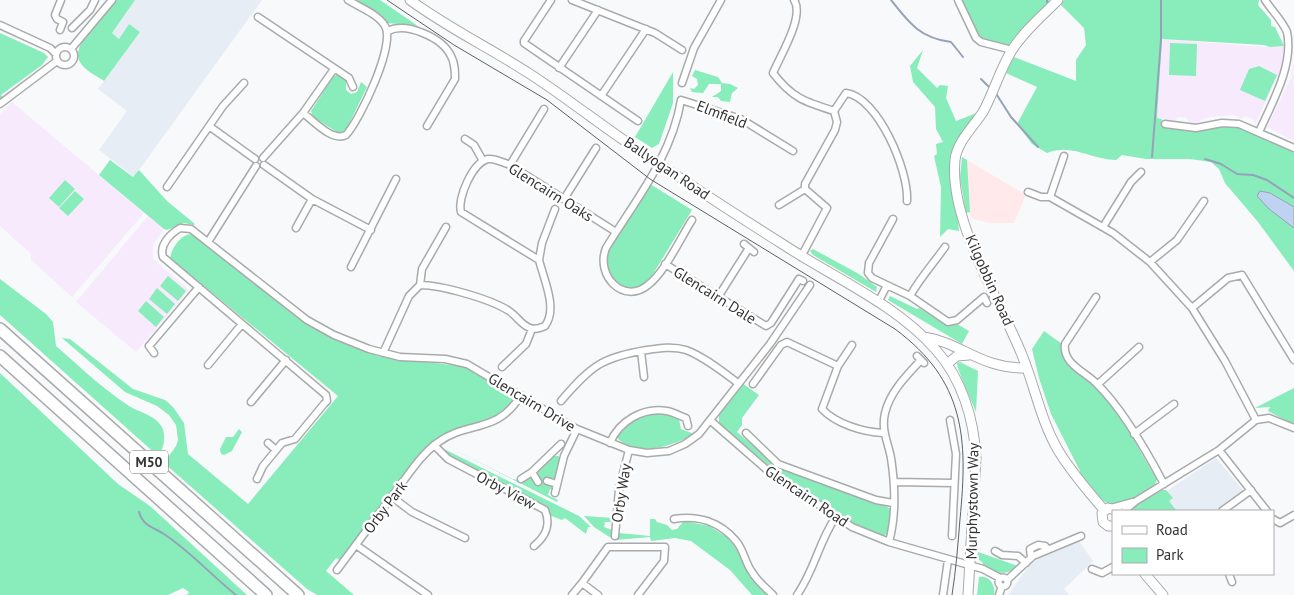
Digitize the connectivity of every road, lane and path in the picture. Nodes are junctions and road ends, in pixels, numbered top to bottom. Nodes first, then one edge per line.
1 (61, 0) edge
2 (95, 0) edge
3 (112, 0) edge
4 (348, 0) edge
5 (410, 0) edge
6 (551, 0) edge
7 (572, 0) edge
8 (721, 0) edge
9 (794, 0) edge
10 (958, 0) edge
11 (1058, 0) edge
12 (1265, 0) edge
13 (598, 10) junction
14 (258, 17) dead end
15 (0, 25) edge
16 (72, 28) dead end
17 (646, 29) junction
18 (60, 30) dead end
19 (388, 31) junction
20 (1291, 34) edge
21 (71, 49) junction
22 (682, 50) dead end
23 (1012, 50) junction
24 (56, 58) junction
25 (559, 68) junction
26 (334, 69) junction
27 (682, 82) dead end
28 (244, 83) dead end
29 (353, 87) dead end
30 (601, 96) junction
31 (0, 104) edge
32 (544, 109) dead end
33 (834, 111) junction
34 (303, 113) junction
35 (638, 121) dead end
36 (1164, 124) dead end
37 (209, 126) junction
38 (427, 126) dead end
39 (1259, 132) junction
40 (465, 139) dead end
41 (596, 148) dead end
42 (1294, 148) edge
43 (793, 151) dead end
44 (1064, 156) dead end
45 (483, 161) junction
46 (263, 162) junction
47 (255, 163) junction
48 (659, 164) junction
49 (510, 165) junction
50 (1140, 172) dead end
51 (396, 179) dead end
52 (167, 187) dead end
53 (805, 190) junction
54 (1028, 192) dead end
55 (1050, 197) junction
56 (312, 198) junction
57 (564, 199) junction
58 (907, 201) dead end
59 (1204, 201) dead end
60 (779, 204) dead end
61 (555, 209) dead end
62 (893, 219) dead end
63 (692, 220) dead end
64 (446, 227) dead end
65 (1103, 227) junction
66 (296, 228) dead end
67 (371, 230) junction
68 (616, 232) junction
69 (208, 242) junction
70 (945, 247) dead end
71 (749, 248) dead end
72 (801, 257) junction
73 (539, 260) junction
74 (1150, 262) junction
75 (665, 264) junction
76 (351, 267) dead end
77 (801, 280) dead end
78 (420, 285) junction
79 (810, 285) dead end
80 (887, 285) junction
81 (199, 286) junction
82 (910, 296) junction
83 (718, 297) junction
84 (1096, 297) dead end
85 (986, 300) dead end
86 (878, 303) junction
87 (1192, 308) junction
88 (242, 324) junction
89 (0, 329) edge
90 (532, 329) junction
91 (924, 337) junction
92 (852, 345) dead end
93 (1139, 347) dead end
94 (957, 348) junction
95 (641, 351) junction
96 (154, 353) dead end
97 (383, 353) junction
98 (940, 354) junction
99 (969, 355) junction
100 (0, 356) edge
101 (286, 360) junction
102 (921, 360) dead end
103 (1294, 360) edge
104 (947, 364) junction
105 (208, 365) dead end
106 (838, 366) junction
107 (502, 368) dead end
108 (1027, 368) junction
109 (644, 377) dead end
110 (738, 383) junction
111 (753, 384) dead end
112 (1098, 384) junction
113 (521, 395) junction
114 (561, 401) dead end
115 (251, 402) dead end
116 (1174, 404) dead end
117 (950, 420) dead end
118 (1256, 420) junction
119 (711, 421) junction
120 (688, 426) dead end
121 (1294, 428) edge
122 (577, 429) junction
123 (883, 432) junction
124 (746, 433) dead end
125 (1134, 434) junction
126 (268, 443) dead end
127 (610, 443) junction
128 (561, 444) dead end
129 (434, 445) junction
130 (276, 450) junction
131 (556, 450) junction
132 (629, 450) junction
133 (1219, 450) junction
134 (564, 456) junction
135 (532, 472) junction
136 (256, 479) dead end
137 (521, 479) dead end
138 (546, 481) dead end
139 (538, 482) dead end
140 (894, 482) junction
141 (953, 483) junction
142 (557, 484) junction
143 (1164, 484) junction
144 (1251, 490) junction
145 (555, 494) dead end
146 (392, 497) junction
147 (1136, 501) junction
148 (893, 504) junction
149 (1111, 510) edge
150 (1125, 510) edge
151 (1223, 510) edge
152 (1266, 510) edge
153 (1294, 515) edge
154 (835, 518) junction
155 (674, 519) dead end
156 (1274, 520) edge
157 (1112, 526) edge
158 (615, 536) dead end
159 (952, 536) dead end
160 (1081, 536) dead end
161 (466, 538) dead end
162 (889, 542) junction
163 (356, 545) junction
164 (534, 546) dead end
165 (995, 551) dead end
166 (948, 560) junction
167 (1026, 563) junction
168 (970, 567) junction
169 (1112, 568) edge
170 (1092, 569) dead end
171 (337, 570) dead end
172 (1146, 575) edge
173 (1229, 575) edge
174 (1000, 578) junction
175 (1007, 580) junction
176 (1232, 582) dead end
177 (582, 583) junction
178 (1002, 586) junction
179 (418, 592) edge
180 (266, 595) edge
181 (298, 595) edge
182 (428, 595) edge
183 (572, 595) edge
184 (598, 595) edge
185 (638, 595) edge
186 (773, 595) edge
187 (797, 595) edge
188 (942, 595) edge
189 (968, 595) edge
190 (999, 595) edge
191 (1163, 595) edge

1 - 18 street
2 - 16 street
3 - 21 street
4 - 19 street
5 - 48 street, Ballyogan Road
6 - 25 street
7 - 13 street
8 - 27 street
9 - 33 street
10 - 23 street
11 - 23 street, Kilgobbin Road
12 - 20 street
13 - 17 street
13 - 25 street
14 - 26 street
15 - 24 street
17 - 22 street
17 - 30 street
19 - 34 street
19 - 38 street
20 - 39 street
21 - 24 street
21 - 24 street
23 - 108 street, Kilgobbin Road
24 - 31 street
25 - 30 street
26 - 29 street
26 - 34 street
28 - 37 street
30 - 35 street
32 - 49 street
33 - 53 street
33 - 58 street
34 - 46 street
36 - 39 street
37 - 47 street
37 - 52 street
39 - 42 street
40 - 45 street
41 - 57 street
43 - 48 street, Elmfield
44 - 55 street
45 - 49 street, Glencairn Oaks
45 - 73 street
46 - 47 street
46 - 47 street
46 - 56 street
47 - 69 street
48 - 68 street, Elmfield
48 - 72 street, Ballyogan Road
49 - 57 street, Glencairn Oaks
50 - 65 street
51 - 67 street
53 - 60 street
53 - 72 street
54 - 55 street
55 - 65 street
56 - 66 street
56 - 67 street
57 - 68 street, Glencairn Oaks
59 - 74 street
61 - 73 street
62 - 80 street
63 - 75 street
64 - 78 street
65 - 74 street
67 - 76 street
68 - 75 street, Elmfield
69 - 81 street, Glencairn Drive
69 - 97 street, Glencairn Drive
70 - 82 street
71 - 83 street
72 - 86 street, Ballyogan Road
73 - 90 street
74 - 87 street
75 - 83 street, Glencairn Dale
77 - 83 street, Glencairn Dale
78 - 90 street
78 - 97 street
79 - 110 street, Glencairn Drive
80 - 82 street
80 - 86 street
81 - 88 street
81 - 96 street
82 - 85 street
84 - 112 street
86 - 91 street, Ballyogan Road
87 - 103 street
87 - 118 street
88 - 101 street
88 - 105 street
89 - 181 highway, M50
90 - 107 street
91 - 94 street, Ballyogan Road
91 - 98 street, Ballyogan Road
92 - 106 street
93 - 112 street
94 - 98 street
94 - 99 street, Ballyogan Road
95 - 109 street
95 - 110 street
95 - 114 street
97 - 113 street, Glencairn Drive
98 - 104 street, Murphystown Way
99 - 104 street
99 - 108 street, Ballyogan Road
100 - 180 highway, M50
101 - 115 street
101 - 130 street
102 - 123 street
104 - 168 street, Murphystown Way
106 - 111 street
106 - 123 street
108 - 149 street, Kilgobbin Road
110 - 119 street, Glencairn Drive
112 - 125 street
113 - 122 street, Glencairn Drive
113 - 129 street
116 - 125 street
117 - 141 street
118 - 121 street
118 - 133 street
119 - 132 street, Glencairn Drive
119 - 154 street, Glencairn Road
120 - 127 street
122 - 127 street, Glencairn Drive
122 - 134 street
123 - 140 street
124 - 148 street
125 - 143 street
126 - 130 street
127 - 132 street, Glencairn Drive
128 - 131 street
129 - 146 street, Orby Park
129 - 164 street, Orby View
130 - 136 street
131 - 134 street
131 - 135 street
132 - 158 street, Orby Way
133 - 143 street
133 - 144 street
134 - 142 street
135 - 137 street
135 - 139 street
138 - 142 street
140 - 141 street
140 - 148 street
141 - 159 street
142 - 145 street
143 - 147 street
144 - 151 street
144 - 152 street
146 - 161 street
146 - 163 street, Orby Park
147 - 149 street
147 - 150 street
148 - 162 street
149 - 157 street, Kilgobbin Road
153 - 156 street
154 - 162 street, Glencairn Road
154 - 187 street
155 - 186 street
160 - 167 street
162 - 166 street, Glencairn Road
163 - 171 street, Orby Park
163 - 179 street
165 - 167 street
166 - 168 street, Glencairn Road
166 - 188 street
167 - 175 street
168 - 174 street, Glencairn Road
168 - 189 street, Murphystown Way
169 - 170 street
172 - 191 street
173 - 176 street
174 - 175 street
174 - 178 street
175 - 178 street
177 - 183 street
177 - 184 street
177 - 185 street
178 - 190 street
179 - 182 street

